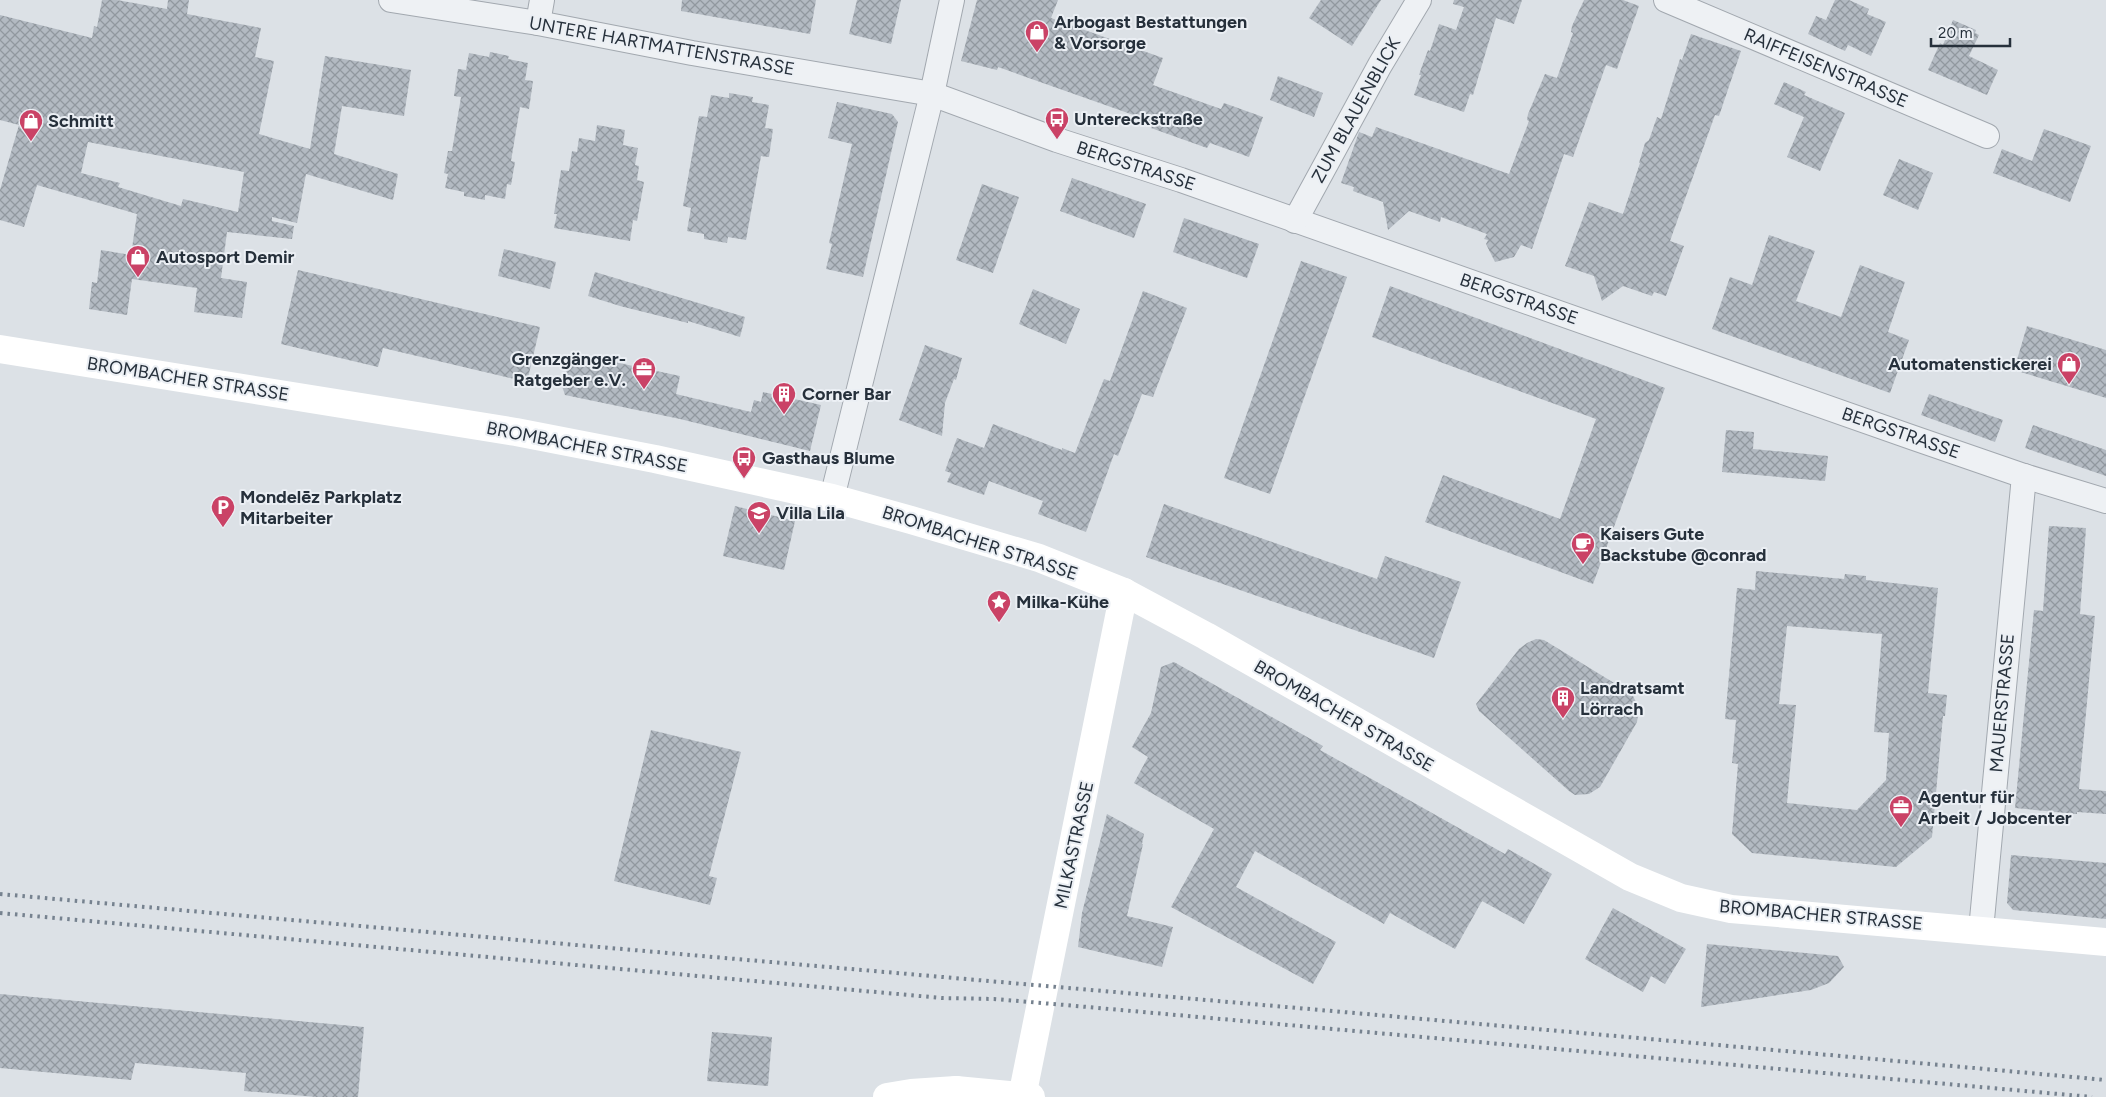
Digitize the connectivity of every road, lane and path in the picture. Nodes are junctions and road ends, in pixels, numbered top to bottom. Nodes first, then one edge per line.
1 (391, 0) edge
2 (542, 0) edge
3 (952, 0) edge
4 (1419, 0) edge
5 (1666, 0) edge
6 (538, 23) junction
7 (932, 94) junction
8 (1987, 136) dead end
9 (1295, 221) junction
10 (0, 349) edge
11 (2024, 476) junction
12 (832, 498) junction
13 (2106, 501) edge
14 (1124, 592) junction
15 (1981, 930) junction
16 (2106, 942) edge
17 (887, 1097) edge
18 (1022, 1097) edge
19 (1031, 1097) edge

1 - 6 street, UNTERE HARTMATTENSTRASSE
2 - 6 street
3 - 7 street
4 - 9 street, ZUM BLAUENBLICK
5 - 8 street, RAIFFEISENSTRASSE
6 - 7 street, UNTERE HARTMATTENSTRASSE
7 - 9 street, BERGSTRASSE
7 - 12 street
9 - 11 street, BERGSTRASSE
10 - 12 main road, BROMBACHER STRASSE
11 - 13 street, BERGSTRASSE
11 - 15 street, MAUERSTRASSE
12 - 14 main road, BROMBACHER STRASSE
14 - 15 main road, BROMBACHER STRASSE
14 - 18 main road, MILKASTRASSE
15 - 16 main road, BROMBACHER STRASSE
17 - 19 main road, bridge

